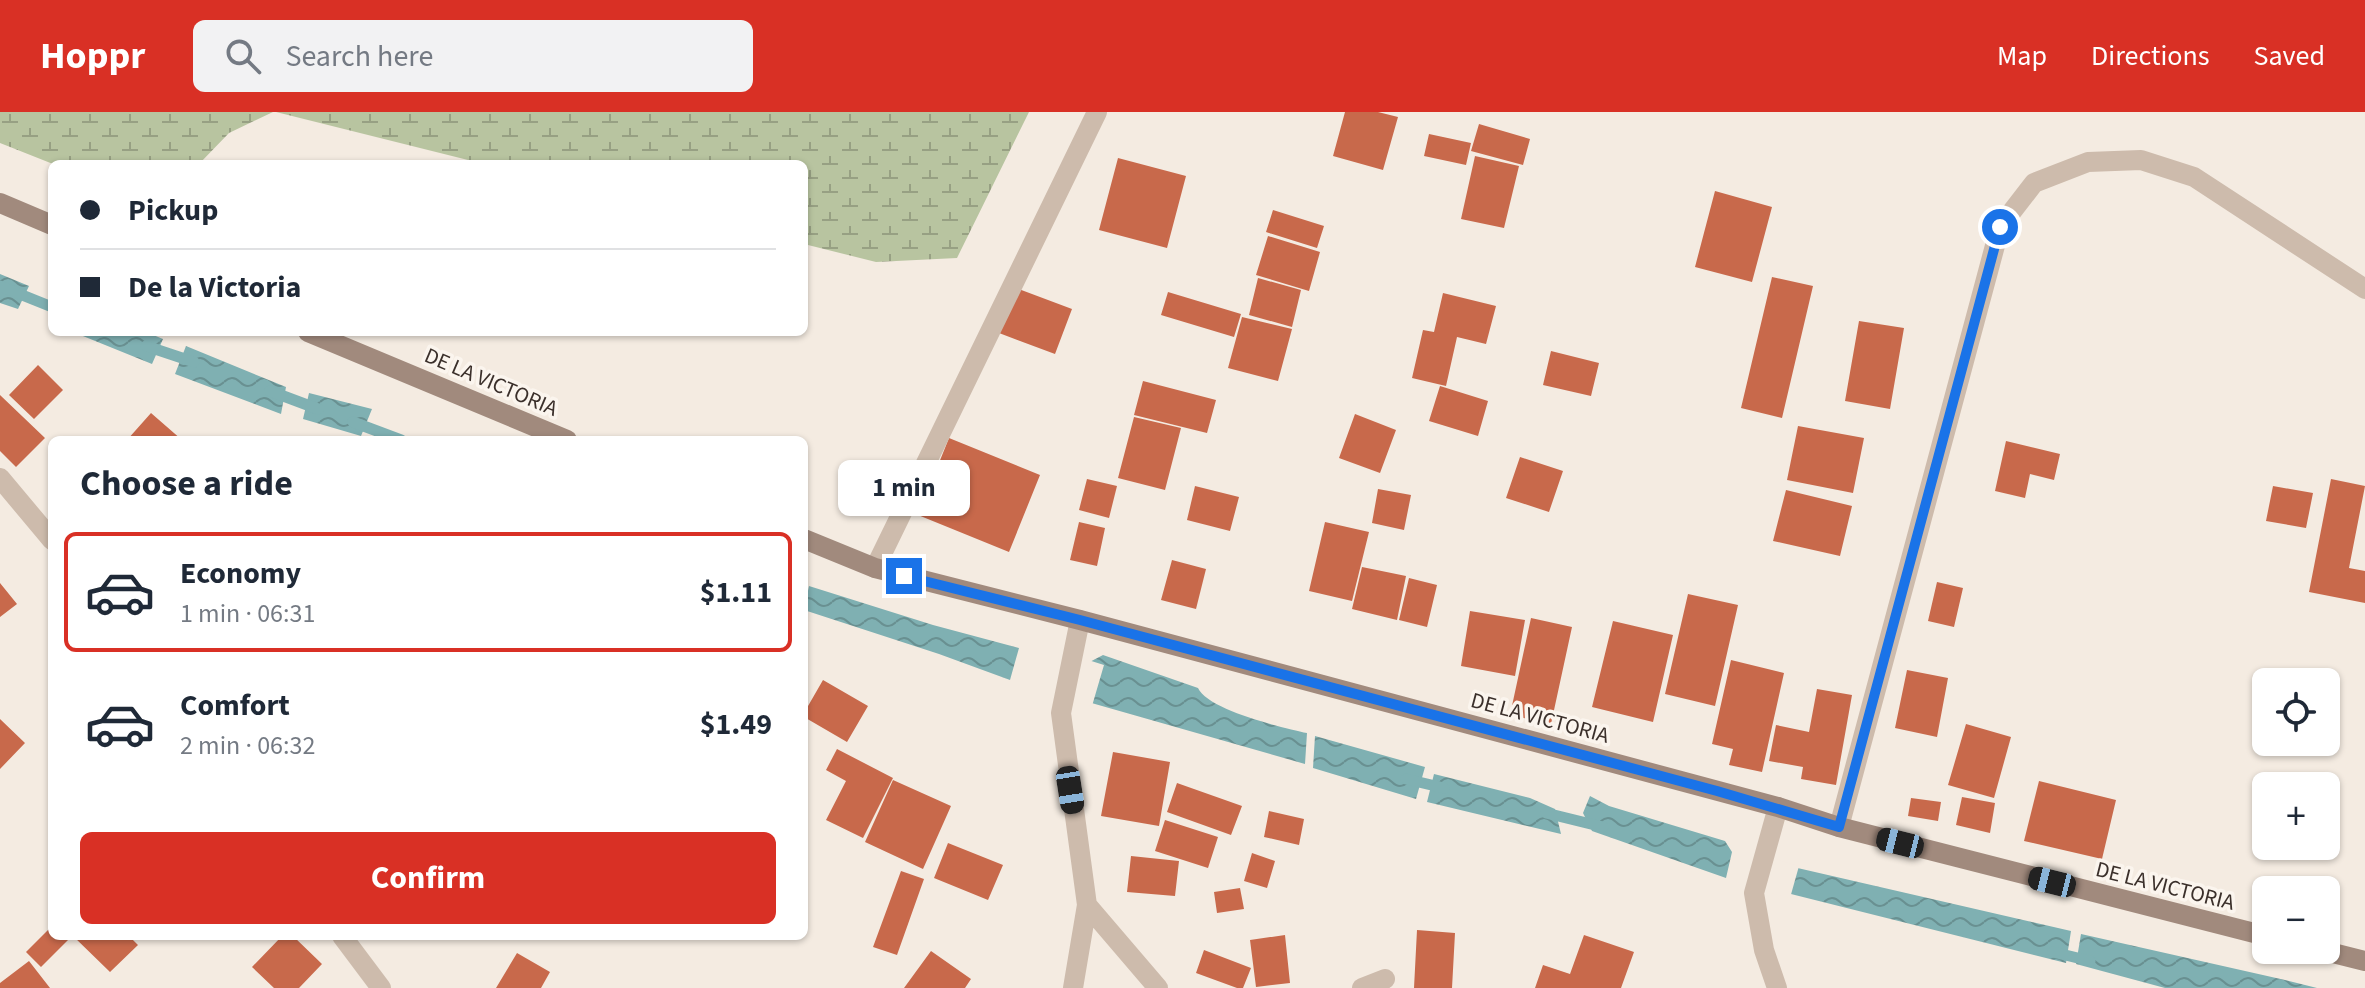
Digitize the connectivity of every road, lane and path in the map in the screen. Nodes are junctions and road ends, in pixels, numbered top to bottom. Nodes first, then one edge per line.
1 (1097, 112) edge
2 (0, 203) edge
3 (48, 223) edge
4 (2365, 289) edge
5 (318, 336) edge
6 (557, 436) edge
7 (0, 478) edge
8 (48, 535) edge
9 (808, 541) edge
10 (875, 568) junction
11 (1080, 620) junction
12 (1778, 807) junction
13 (1839, 827) junction
14 (1087, 905) junction
15 (2252, 932) edge
16 (345, 940) edge
17 (2340, 955) edge
18 (2365, 961) edge
19 (1385, 979) dead end
20 (381, 988) edge
21 (1073, 988) edge
22 (1158, 988) edge
23 (1362, 988) edge
24 (1777, 988) edge

1 - 10 street
2 - 3 main road
4 - 13 street
5 - 6 main road, DE LA VICTORIA
7 - 8 street
9 - 10 main road, DE LA VICTORIA
10 - 11 main road, DE LA VICTORIA
11 - 12 main road, DE LA VICTORIA
11 - 14 street
12 - 13 main road, DE LA VICTORIA
12 - 24 street
13 - 15 main road, DE LA VICTORIA
14 - 21 street
14 - 22 street
16 - 20 street
17 - 18 main road
19 - 23 street

